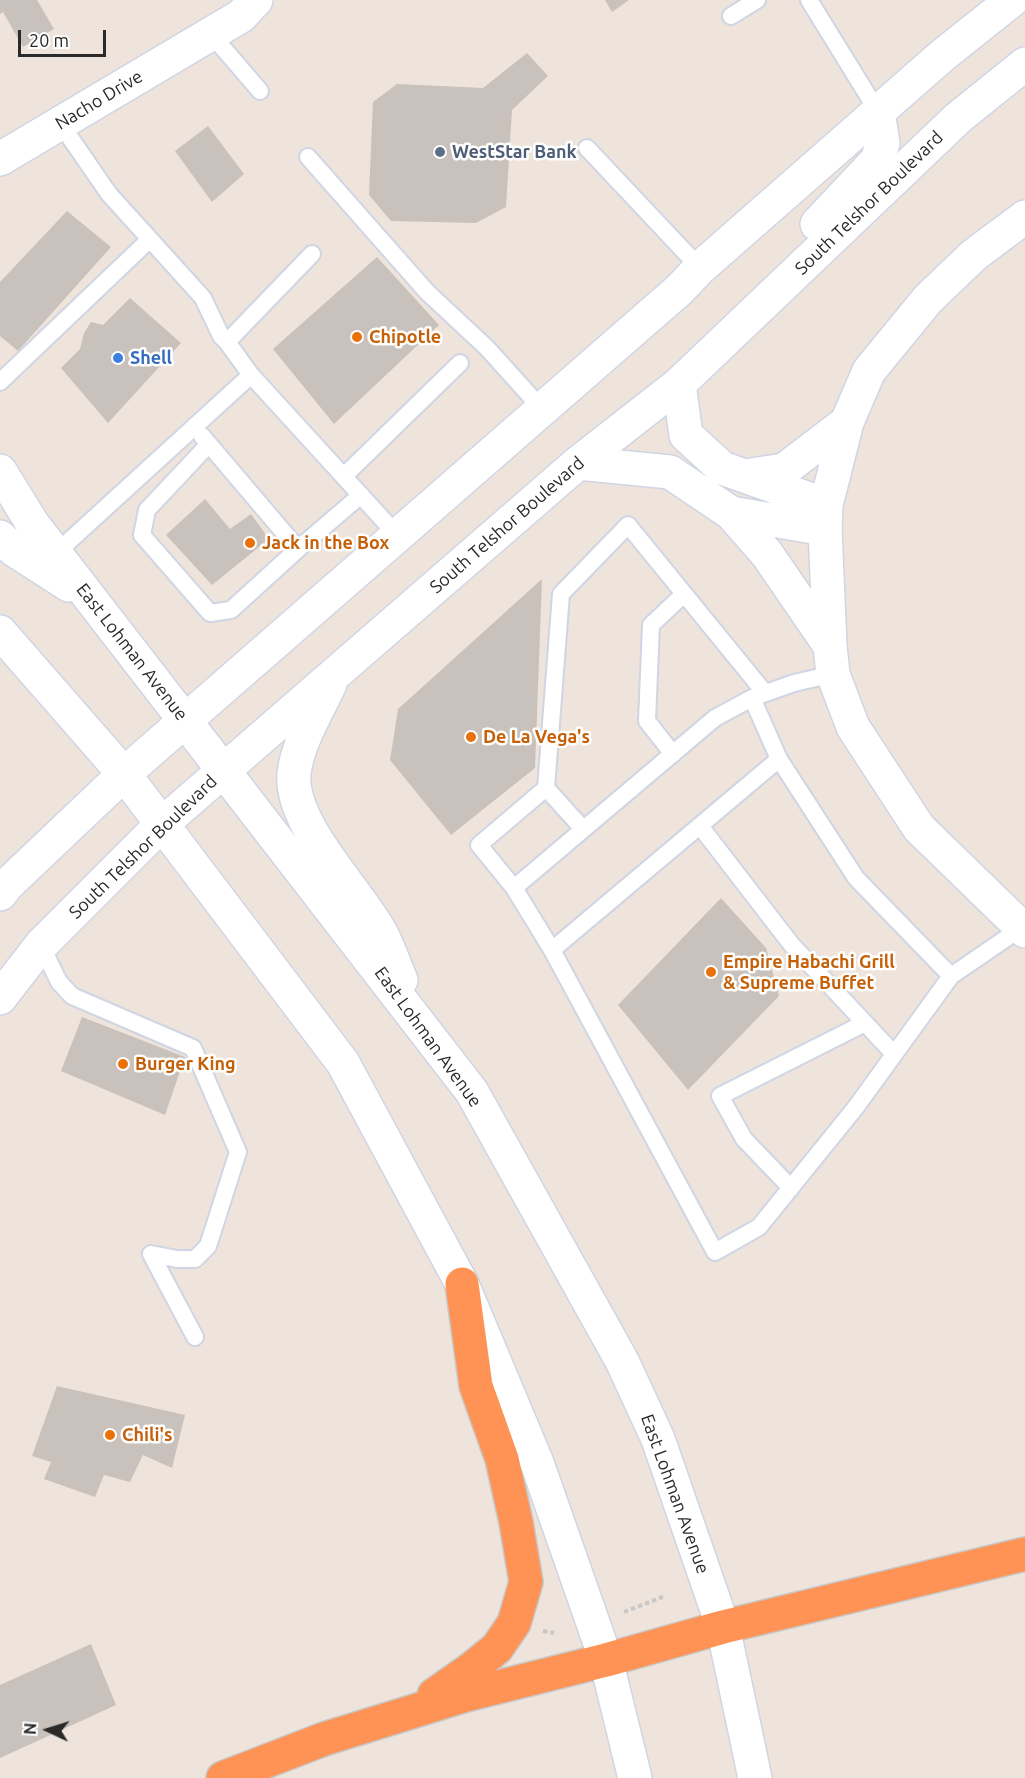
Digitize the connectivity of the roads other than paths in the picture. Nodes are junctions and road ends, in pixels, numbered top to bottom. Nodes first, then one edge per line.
1 (256, 0) edge
2 (758, 0) edge
3 (1012, 0) edge
4 (812, 1) edge
5 (730, 16) dead end
6 (211, 34) junction
7 (1025, 64) edge
8 (260, 91) dead end
9 (878, 112) junction
10 (60, 123) junction
11 (588, 148) dead end
12 (308, 157) dead end
13 (0, 159) edge
14 (1025, 217) edge
15 (149, 240) junction
16 (312, 254) dead end
17 (700, 268) junction
18 (227, 342) junction
19 (722, 343) junction
20 (460, 363) dead end
21 (251, 375) junction
22 (0, 382) edge
23 (679, 384) junction
24 (542, 409) junction
25 (847, 422) junction
26 (194, 426) junction
27 (209, 444) junction
28 (578, 463) junction
29 (0, 471) edge
30 (344, 476) junction
31 (744, 476) junction
32 (361, 495) junction
33 (731, 513) junction
34 (826, 517) junction
35 (397, 535) junction
36 (0, 537) edge
37 (298, 549) junction
38 (56, 553) junction
39 (684, 594) junction
40 (93, 601) junction
41 (0, 632) edge
42 (832, 660) junction
43 (334, 674) junction
44 (758, 696) junction
45 (185, 721) junction
46 (672, 754) junction
47 (779, 759) junction
48 (224, 770) junction
49 (124, 774) junction
50 (546, 788) junction
51 (162, 824) junction
52 (700, 826) junction
53 (583, 829) junction
54 (514, 888) junction
55 (0, 894) edge
56 (1023, 930) edge
57 (41, 945) junction
58 (552, 950) junction
59 (951, 976) junction
60 (0, 998) edge
61 (419, 1023) junction
62 (865, 1023) junction
63 (894, 1054) junction
64 (791, 1188) junction
65 (462, 1284) junction
66 (195, 1337) dead end
67 (1025, 1554) edge
68 (723, 1627) junction
69 (606, 1660) junction
70 (407, 1713) junction
71 (224, 1778) edge
72 (635, 1778) edge
73 (755, 1778) edge

1 - 6 main road, Nacho Drive
2 - 5 lane
3 - 9 main road
4 - 9 lane
6 - 8 lane
6 - 10 main road, Nacho Drive
7 - 19 main road, South Telshor Boulevard
9 - 17 main road
9 - 19 main road
10 - 13 main road, Nacho Drive
10 - 15 lane
11 - 17 lane
12 - 24 lane
14 - 25 main road
15 - 18 lane
15 - 22 lane
16 - 18 lane
17 - 24 main road
18 - 21 lane
19 - 23 main road, South Telshor Boulevard
20 - 30 lane
21 - 26 lane
21 - 30 lane
23 - 28 main road, South Telshor Boulevard
23 - 31 main road
24 - 35 main road
25 - 31 main road
25 - 34 main road
26 - 27 lane
26 - 38 lane
27 - 37 lane
27 - 37 lane
28 - 33 main road
28 - 43 main road, South Telshor Boulevard
29 - 38 main road, East Lohman Avenue
30 - 32 lane
31 - 34 main road
32 - 35 lane
32 - 37 lane
33 - 34 main road
33 - 42 main road
34 - 42 main road
35 - 45 main road
36 - 40 main road
38 - 40 main road, East Lohman Avenue
39 - 44 lane
39 - 46 lane
39 - 50 lane
40 - 45 main road, East Lohman Avenue
41 - 49 main road
42 - 44 lane
42 - 56 main road
43 - 48 main road, South Telshor Boulevard
43 - 61 main road
44 - 46 lane
44 - 47 lane
45 - 48 main road, East Lohman Avenue
45 - 49 main road
46 - 53 lane
47 - 52 lane
47 - 59 lane
48 - 51 main road, South Telshor Boulevard
48 - 61 main road, East Lohman Avenue
49 - 51 main road
49 - 55 main road
50 - 53 lane
50 - 54 lane
51 - 57 main road, South Telshor Boulevard
51 - 65 main road
52 - 58 lane
52 - 62 lane
53 - 54 lane
54 - 58 lane
56 - 59 lane
57 - 60 main road, South Telshor Boulevard
57 - 66 lane
58 - 64 lane
59 - 63 lane
61 - 68 main road, East Lohman Avenue
62 - 63 lane
62 - 64 lane
63 - 64 lane
65 - 69 main road
65 - 70 highway
67 - 68 highway
68 - 69 highway
68 - 73 main road, East Lohman Avenue
69 - 70 highway
69 - 72 main road
70 - 71 highway

